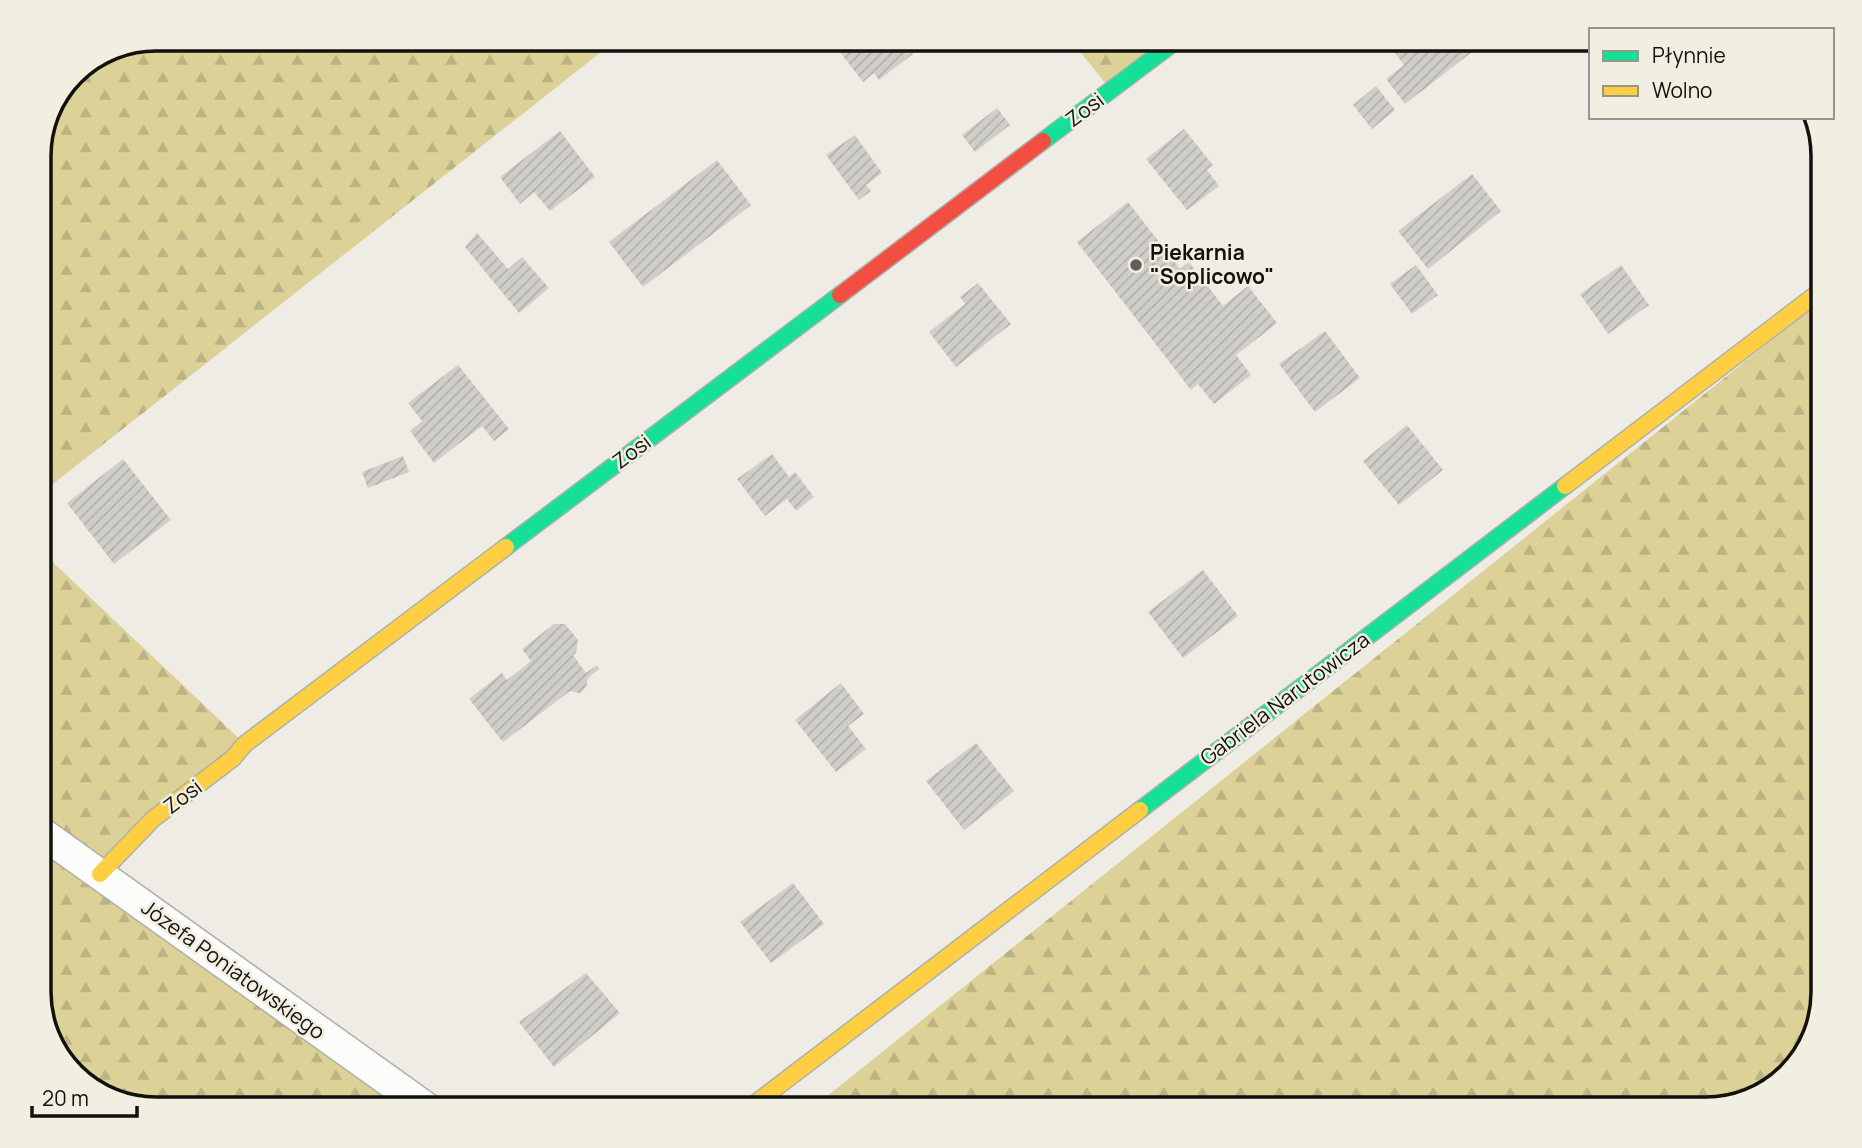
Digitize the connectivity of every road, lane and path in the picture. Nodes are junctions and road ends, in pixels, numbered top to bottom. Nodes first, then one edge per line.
1 (1163, 51) edge
2 (1811, 298) edge
3 (51, 839) edge
4 (100, 874) junction
5 (410, 1097) edge
6 (765, 1097) edge

1 - 4 street, Zosi
2 - 6 street, Gabriela Narutowicza
3 - 4 street, Józefa Poniatowskiego
4 - 5 street, Józefa Poniatowskiego

